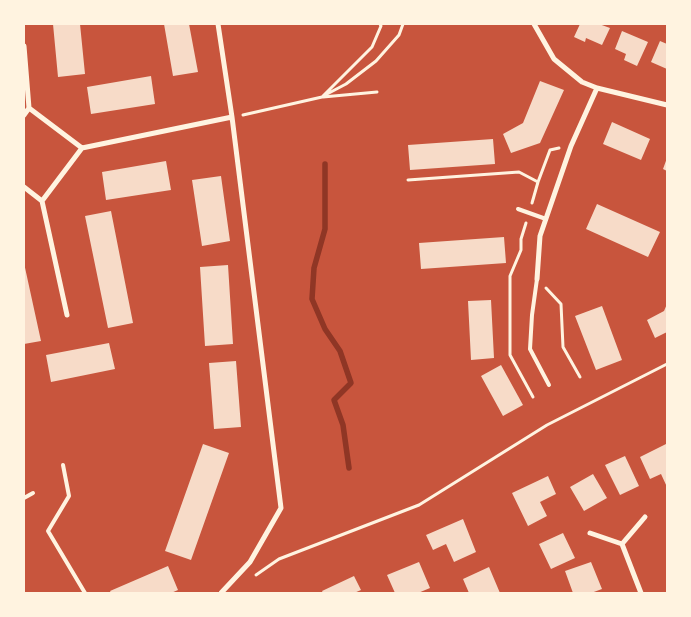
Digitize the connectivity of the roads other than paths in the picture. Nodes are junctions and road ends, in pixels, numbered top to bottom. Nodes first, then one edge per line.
1 (218, 24) edge
2 (534, 24) edge
3 (24, 46) edge
4 (597, 88) junction
5 (667, 105) edge
6 (29, 108) junction
7 (24, 115) edge
8 (232, 118) junction
9 (82, 148) junction
10 (24, 187) edge
11 (42, 200) junction
12 (518, 208) dead end
13 (546, 219) junction
14 (537, 279) joint
15 (67, 315) dead end
16 (549, 385) dead end
17 (63, 465) dead end
18 (33, 493) dead end
19 (24, 498) edge
20 (645, 517) dead end
21 (590, 533) dead end
22 (622, 544) junction
23 (85, 593) edge
24 (221, 593) edge
25 (641, 593) edge

1 - 8 street
2 - 4 street
3 - 6 street
4 - 5 street
4 - 13 street
6 - 7 street
6 - 9 street
8 - 9 street
8 - 24 street
9 - 11 street
10 - 11 street
11 - 15 street
12 - 13 lane
13 - 14 street
14 - 16 lane
17 - 23 lane
18 - 19 lane
20 - 22 street
21 - 22 street
22 - 25 street

